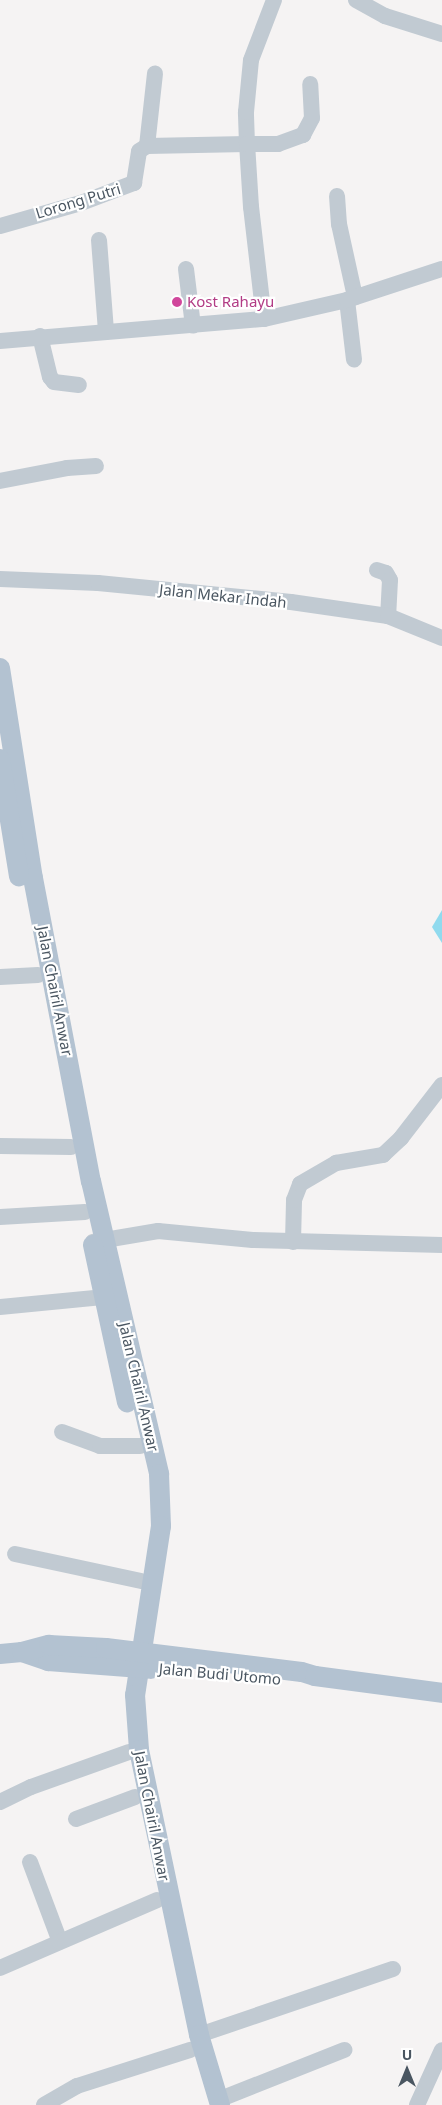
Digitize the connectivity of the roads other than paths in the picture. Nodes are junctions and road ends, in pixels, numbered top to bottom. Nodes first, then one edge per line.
1 (274, 0) edge
2 (356, 0) edge
3 (442, 34) edge
4 (155, 73) dead end
5 (310, 84) dead end
6 (247, 144) junction
7 (147, 146) junction
8 (337, 196) dead end
9 (0, 226) edge
10 (99, 240) dead end
11 (186, 269) dead end
12 (442, 269) edge
13 (351, 298) junction
14 (264, 319) junction
15 (193, 326) junction
16 (106, 332) junction
17 (40, 336) junction
18 (0, 342) edge
19 (354, 360) dead end
20 (79, 385) dead end
21 (96, 466) dead end
22 (0, 480) edge
23 (377, 570) dead end
24 (0, 579) edge
25 (388, 616) junction
26 (442, 638) edge
27 (0, 668) edge
28 (2, 700) edge
29 (0, 759) edge
30 (38, 975) junction
31 (0, 977) edge
32 (442, 1085) edge
33 (0, 1146) edge
34 (71, 1147) junction
35 (85, 1212) junction
36 (0, 1217) edge
37 (99, 1240) junction
38 (292, 1242) junction
39 (442, 1245) edge
40 (103, 1297) junction
41 (0, 1307) edge
42 (62, 1432) dead end
43 (140, 1446) junction
44 (15, 1554) dead end
45 (141, 1581) junction
46 (0, 1654) edge
47 (133, 1659) junction
48 (442, 1693) edge
49 (129, 1752) junction
50 (135, 1797) junction
51 (0, 1802) edge
52 (76, 1819) dead end
53 (30, 1862) dead end
54 (157, 1900) junction
55 (60, 1942) junction
56 (177, 1961) junction
57 (0, 1968) edge
58 (393, 1969) dead end
59 (195, 2043) junction
60 (344, 2050) dead end
61 (442, 2050) edge
62 (215, 2103) edge
63 (44, 2105) edge
64 (417, 2105) edge

1 - 6 street
2 - 3 street
4 - 7 street
5 - 6 street
6 - 7 street
6 - 14 street
7 - 9 street, Lorong Putri
8 - 13 street
10 - 16 street
11 - 15 street
12 - 13 street
13 - 14 street
13 - 19 street
14 - 15 street
15 - 16 street
16 - 17 street
17 - 18 street
17 - 20 street
21 - 22 street
23 - 25 street
24 - 25 street, Jalan Mekar Indah
25 - 26 street, Jalan Mekar Indah
27 - 28 main road, Jalan Chairil Anwar
28 - 37 main road, Jalan Chairil Anwar
29 - 30 main road, Jalan Chairil Anwar
30 - 31 street
30 - 34 main road, Jalan Chairil Anwar
32 - 38 street
33 - 34 street
34 - 35 main road, Jalan Chairil Anwar
35 - 36 street
35 - 37 main road, Jalan Chairil Anwar
37 - 38 street
37 - 40 main road, Jalan Chairil Anwar
37 - 47 main road, Jalan Chairil Anwar
38 - 39 street
40 - 41 street
40 - 43 main road, Jalan Chairil Anwar
42 - 43 street
43 - 45 main road, Jalan Chairil Anwar
44 - 45 street
45 - 47 main road, Jalan Chairil Anwar
46 - 47 main road, Jalan Budi Utomo
47 - 48 main road, Jalan Budi Utomo
47 - 49 main road, Jalan Chairil Anwar
47 - 56 main road, Jalan Chairil Anwar
49 - 50 main road, Jalan Chairil Anwar
49 - 51 street
50 - 52 street
50 - 54 main road, Jalan Chairil Anwar
53 - 55 street
54 - 55 street
54 - 56 main road, Jalan Chairil Anwar
55 - 57 street
56 - 59 main road, Jalan Chairil Anwar
58 - 59 street
59 - 62 main road, Jalan Chairil Anwar
59 - 63 street
60 - 62 street
61 - 64 street

